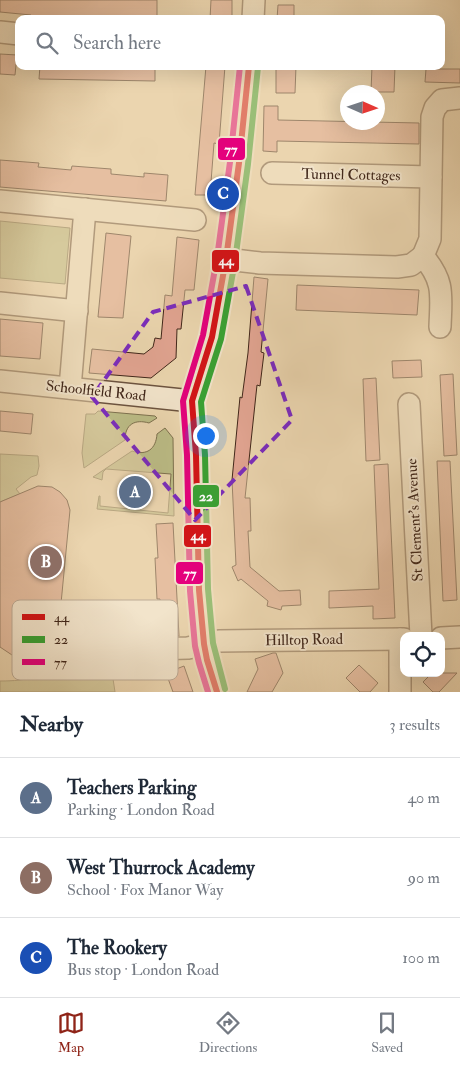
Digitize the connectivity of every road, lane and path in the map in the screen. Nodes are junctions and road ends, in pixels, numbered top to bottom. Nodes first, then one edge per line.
1 (254, 0) edge
2 (253, 15) edge
3 (0, 32) edge
4 (15, 34) edge
5 (249, 70) edge
6 (460, 98) edge
7 (272, 173) dead end
8 (430, 177) junction
9 (0, 201) edge
10 (85, 209) junction
11 (195, 220) dead end
12 (423, 256) junction
13 (226, 259) junction
14 (451, 298) edge
15 (0, 303) edge
16 (76, 311) junction
17 (440, 327) dead end
18 (0, 381) edge
19 (70, 388) junction
20 (192, 401) junction
21 (408, 404) dead end
22 (408, 632) edge
23 (460, 637) edge
24 (400, 638) edge
25 (445, 638) edge
26 (204, 644) junction
27 (178, 648) edge
28 (402, 677) edge
29 (216, 692) edge
30 (400, 692) edge

1 - 2 street
3 - 4 street
5 - 13 street
6 - 8 street
7 - 8 street, Tunnel Cottages
8 - 12 street
9 - 10 street
10 - 11 street
10 - 16 street
12 - 13 street
12 - 14 street
13 - 20 street
14 - 17 street
15 - 16 street
16 - 19 street
18 - 19 street, Schoolfield Road
19 - 20 street, Schoolfield Road
20 - 26 street
21 - 22 street, St Clement's Avenue
23 - 25 street
24 - 26 street, Hilltop Road
26 - 27 street, Hilltop Road
26 - 29 street
28 - 30 street, St Clement's Avenue

